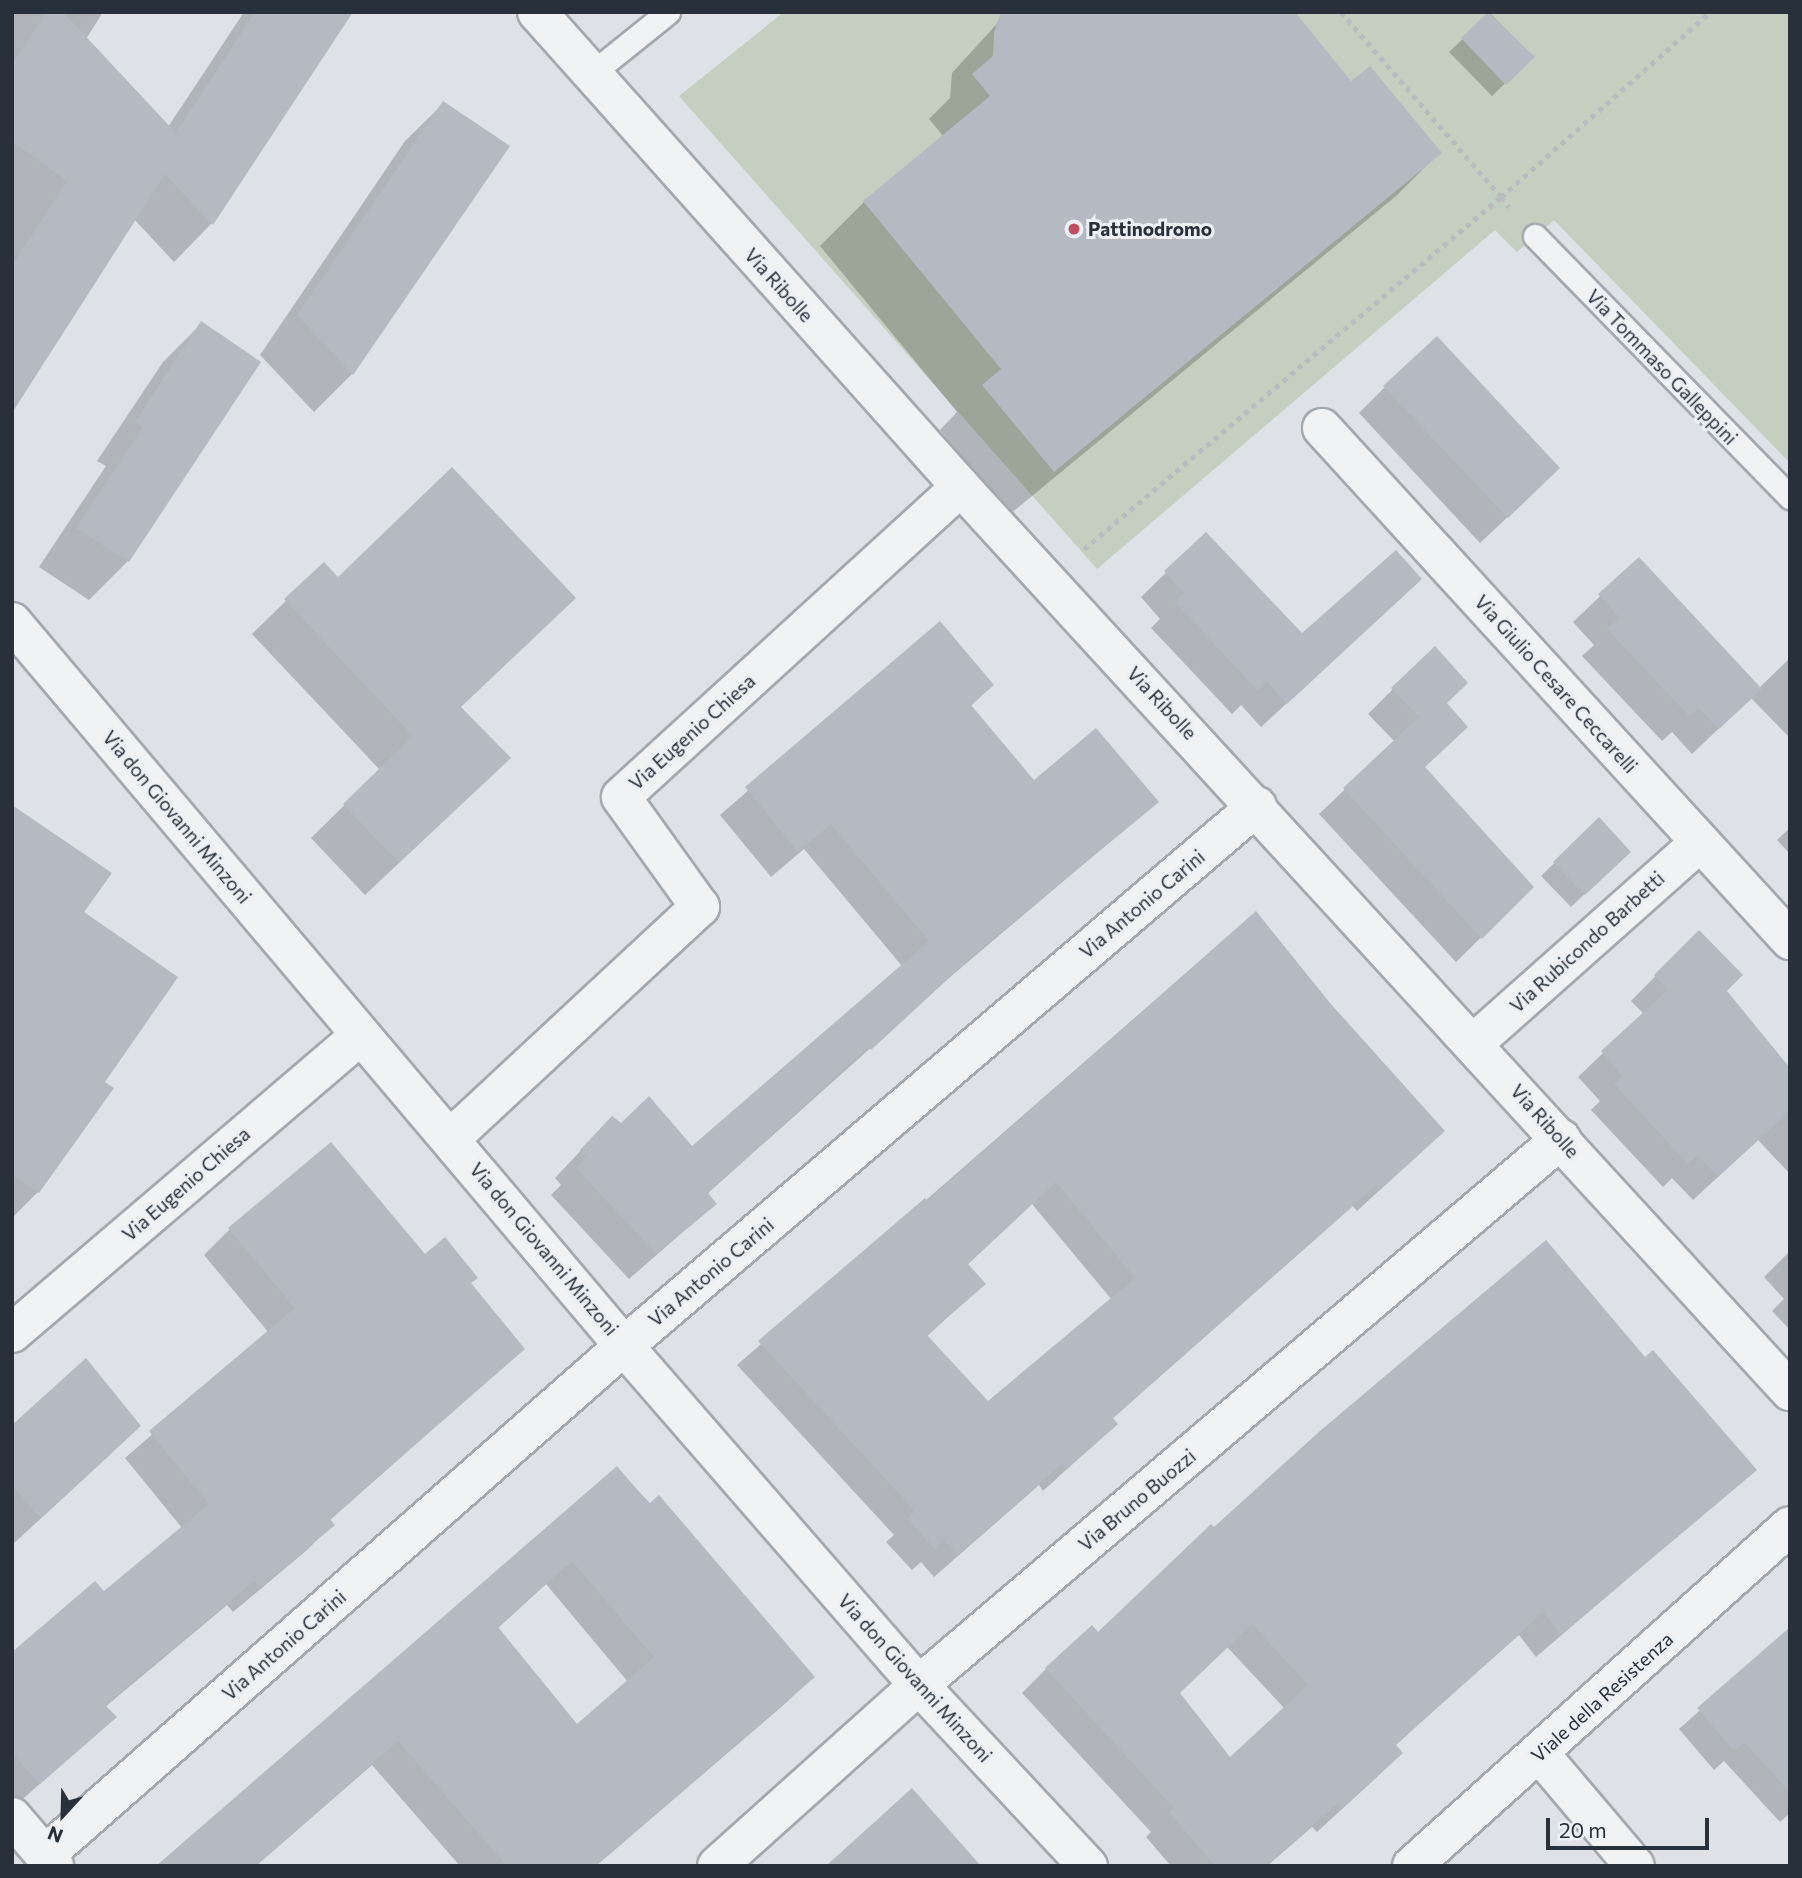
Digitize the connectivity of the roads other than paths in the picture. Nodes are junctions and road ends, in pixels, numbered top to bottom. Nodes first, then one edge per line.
1 (537, 12) edge
2 (668, 12) edge
3 (591, 74) junction
4 (1535, 236) road end
5 (1322, 428) dead end
6 (961, 487) junction
7 (1790, 497) edge
8 (12, 622) edge
9 (1257, 806) junction
10 (1700, 842) junction
11 (1790, 940) edge
12 (360, 1036) junction
13 (1474, 1043) junction
14 (451, 1138) junction
15 (1561, 1139) junction
16 (12, 1333) edge
17 (624, 1346) junction
18 (1790, 1391) edge
19 (1790, 1526) edge
20 (919, 1685) junction
21 (1539, 1754) junction
22 (12, 1817) edge
23 (49, 1861) edge
24 (717, 1866) edge
25 (1088, 1866) edge
26 (1412, 1866) edge
27 (1635, 1866) edge

1 - 3 street, Via Ribolle
2 - 3 lane
3 - 6 street, Via Ribolle
4 - 7 lane, Via Tommaso Galleppini
5 - 10 street, Via Giulio Cesare Ceccarelli
6 - 9 street, Via Ribolle
6 - 14 street, Via Eugenio Chiesa
8 - 12 street, Via don Giovanni Minzoni
9 - 13 street, Via Ribolle
9 - 17 street, Via Antonio Carini
10 - 11 street, Via Giulio Cesare Ceccarelli
10 - 13 street, Via Rubicondo Barbetti
12 - 14 street, Via don Giovanni Minzoni
12 - 16 street, Via Eugenio Chiesa
13 - 15 street, Via Ribolle
14 - 17 street, Via don Giovanni Minzoni
15 - 18 street, Via Ribolle
15 - 20 street, Via Bruno Buozzi
17 - 20 street, Via don Giovanni Minzoni
17 - 23 street, Via Antonio Carini
19 - 21 street, Viale della Resistenza
20 - 24 street, Via Bruno Buozzi
20 - 25 street, Via don Giovanni Minzoni
21 - 26 street, Viale della Resistenza
21 - 27 street
22 - 23 street

